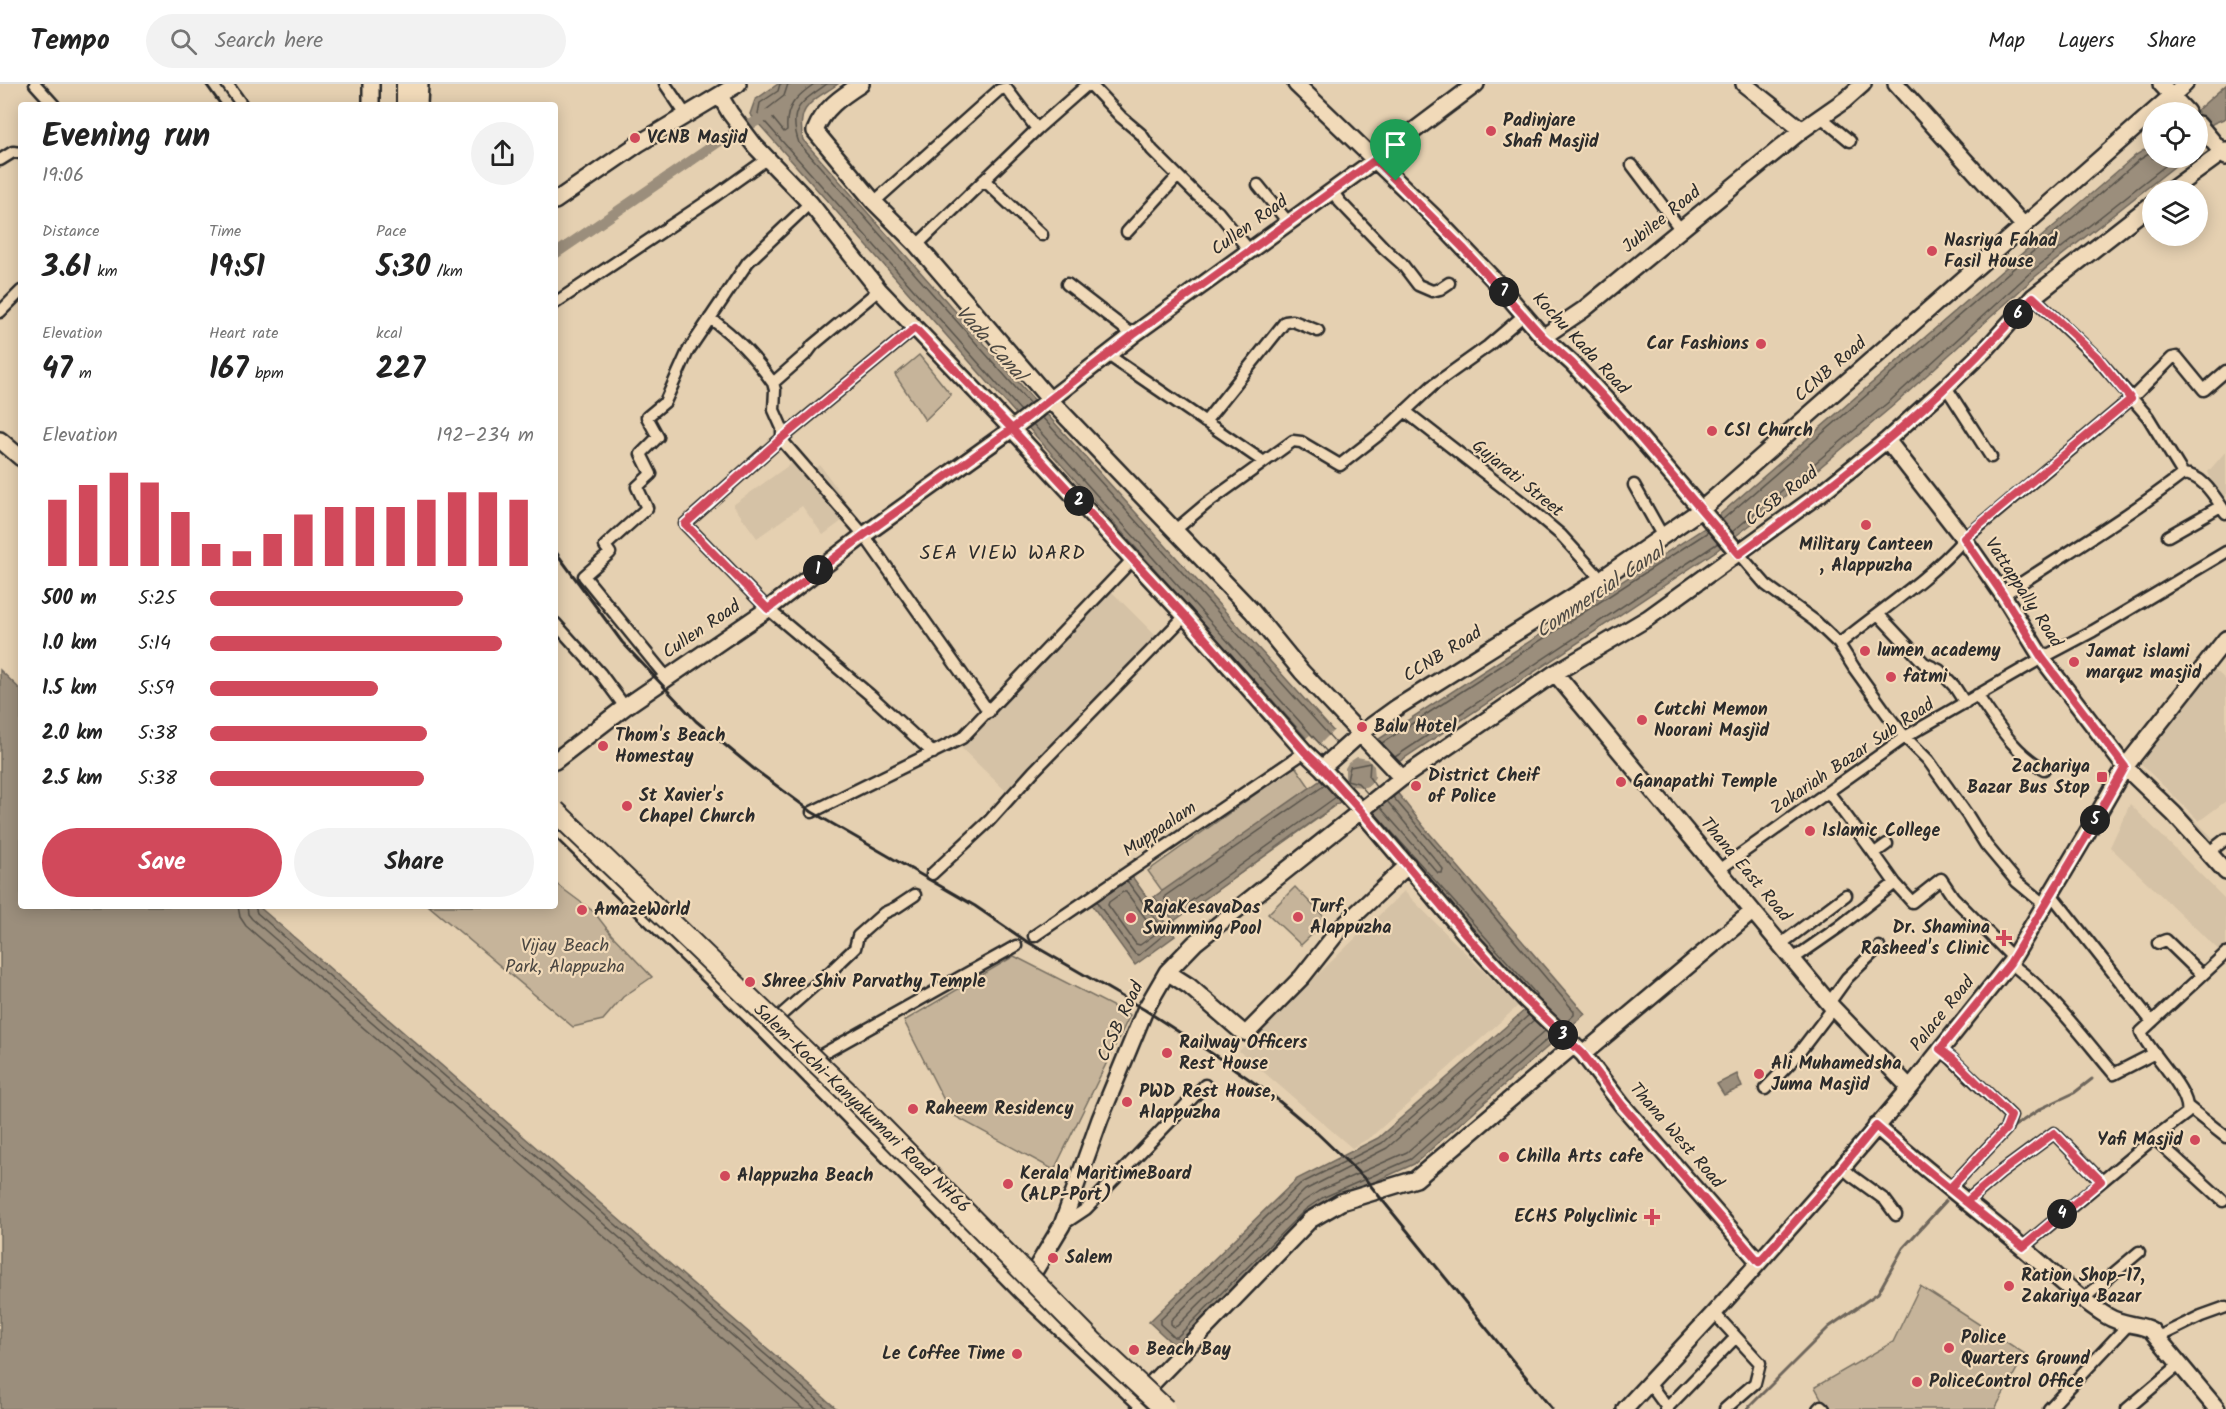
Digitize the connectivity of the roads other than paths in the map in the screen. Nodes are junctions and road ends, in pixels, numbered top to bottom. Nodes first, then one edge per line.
1 (35, 84) edge
2 (227, 84) edge
3 (371, 84) edge
4 (407, 84) edge
5 (420, 84) edge
6 (665, 84) edge
7 (738, 84) edge
8 (861, 84) edge
9 (1089, 84) edge
10 (1296, 84) edge
11 (1476, 84) edge
12 (1744, 84) edge
13 (1863, 84) edge
14 (1896, 84) edge
15 (2185, 84) edge
16 (2165, 90) edge
17 (720, 96) junction
18 (51, 102) edge
19 (240, 102) edge
20 (371, 102) edge
21 (407, 102) edge
22 (420, 102) edge
23 (2177, 102) edge
24 (686, 115) junction
25 (1821, 117) junction
26 (1036, 129) junction
27 (1802, 130) junction
28 (2208, 135) edge
29 (1850, 141) dead end
30 (18, 153) edge
31 (2225, 153) edge
32 (767, 159) junction
33 (0, 160) edge
34 (1375, 160) junction
35 (1632, 165) dead end
36 (1178, 176) junction
37 (984, 180) junction
38 (2186, 180) edge
39 (1258, 185) dead end
40 (1332, 191) junction
41 (558, 199) edge
42 (874, 202) junction
43 (810, 203) junction
44 (2142, 212) edge
45 (1288, 222) junction
46 (2024, 226) junction
47 (1681, 230) junction
48 (1126, 232) dead end
49 (1042, 235) dead end
50 (917, 245) junction
51 (1249, 250) junction
52 (1449, 283) dead end
53 (1067, 284) dead end
54 (879, 290) junction
55 (18, 294) edge
56 (2033, 297) junction
57 (558, 301) edge
58 (0, 312) edge
59 (1524, 315) junction
60 (710, 318) junction
61 (915, 328) junction
62 (1318, 331) dead end
63 (1133, 335) junction
64 (1543, 337) junction
65 (1108, 355) junction
66 (2226, 371) edge
67 (774, 386) junction
68 (1946, 387) junction
69 (2131, 399) junction
70 (1050, 400) junction
71 (1405, 411) junction
72 (1205, 422) junction
73 (1015, 427) junction
74 (782, 438) junction
75 (0, 440) edge
76 (1887, 440) junction
77 (18, 455) edge
78 (1991, 457) dead end
79 (1264, 462) junction
80 (2183, 474) junction
81 (1634, 485) dead end
82 (2223, 509) edge
83 (1706, 514) junction
84 (1174, 531) junction
85 (864, 535) junction
86 (1662, 535) junction
87 (2168, 536) dead end
88 (1964, 538) junction
89 (1735, 549) junction
90 (2226, 552) edge
91 (1132, 559) junction
92 (1601, 579) junction
93 (2003, 595) junction
94 (768, 609) junction
95 (1879, 615) junction
96 (1185, 616) junction
97 (558, 626) edge
98 (2226, 639) edge
99 (1839, 644) junction
100 (2042, 658) junction
101 (1555, 673) junction
102 (667, 678) junction
103 (1977, 695) junction
104 (1965, 703) junction
105 (625, 707) junction
106 (989, 712) junction
107 (1356, 737) junction
108 (1905, 738) junction
109 (1305, 752) junction
110 (933, 753) junction
111 (558, 759) edge
112 (2125, 767) junction
113 (1326, 768) junction
114 (2044, 769) dead end
115 (1396, 777) junction
116 (1829, 793) junction
117 (1361, 809) junction
118 (812, 812) dead end
119 (558, 814) edge
120 (558, 828) edge
121 (2226, 839) edge
122 (1887, 844) dead end
123 (1873, 852) junction
124 (2208, 853) junction
125 (1408, 865) junction
126 (1718, 871) junction
127 (2226, 872) edge
128 (932, 874) dead end
129 (1895, 883) junction
130 (915, 895) dead end
131 (1846, 895) dead end
132 (2048, 900) junction
133 (1752, 912) junction
134 (1034, 936) dead end
135 (2158, 943) dead end
136 (1781, 944) junction
137 (1016, 946) dead end
138 (1878, 947) dead end
139 (2226, 953) edge
140 (1793, 959) junction
141 (2011, 961) junction
142 (1167, 972) junction
143 (2202, 975) junction
144 (1831, 1006) junction
145 (2152, 1022) junction
146 (765, 1030) junction
147 (1573, 1045) junction
148 (1940, 1049) junction
149 (2155, 1053) junction
150 (800, 1067) junction
151 (1204, 1085) dead end
152 (1910, 1088) junction
153 (1765, 1089) dead end
154 (2188, 1107) junction
155 (1876, 1126) junction
156 (2226, 1137) edge
157 (2154, 1138) junction
158 (1842, 1167) junction
159 (2101, 1181) junction
160 (1950, 1188) junction
161 (2223, 1201) dead end
162 (1966, 1202) junction
163 (1896, 1215) dead end
164 (1062, 1224) junction
165 (2023, 1247) junction
166 (2139, 1252) dead end
167 (1759, 1262) junction
168 (1022, 1292) junction
169 (2082, 1300) junction
170 (2226, 1307) edge
171 (1714, 1313) junction
172 (2128, 1325) junction
173 (2158, 1337) junction
174 (1735, 1338) junction
175 (2180, 1364) junction
176 (1649, 1383) junction
177 (1142, 1404) edge
178 (1165, 1409) edge
179 (1625, 1409) edge
180 (1667, 1409) edge
181 (1725, 1409) edge
182 (1818, 1409) edge
183 (1824, 1409) edge
184 (2049, 1409) edge
185 (2127, 1409) edge
186 (2217, 1409) edge

1 - 18 street
2 - 19 street
3 - 20 main road
4 - 21 highway
5 - 22 main road
6 - 24 street
7 - 17 main road
8 - 42 main road
9 - 26 street
9 - 36 street
10 - 34 main road, Kochu Kada Road
11 - 34 main road, Cullen Road
12 - 27 main road
13 - 25 main road, Jubilee Road
14 - 46 main road
15 - 16 main road, CCNB Road
16 - 23 main road
16 - 46 main road, CCNB Road
17 - 24 main road
17 - 32 main road
24 - 41 main road
25 - 27 main road, Jubilee Road
25 - 29 street
26 - 37 street
26 - 42 street
27 - 47 main road, Jubilee Road
28 - 31 main road
30 - 33 street
31 - 38 main road
32 - 43 main road
32 - 57 street
34 - 40 main road, Cullen Road
34 - 59 main road, Kochu Kada Road
35 - 47 street
36 - 48 street
36 - 51 street
37 - 49 street
37 - 50 street
39 - 45 street
40 - 45 main road, Cullen Road
40 - 52 street
42 - 50 main road
43 - 54 main road
43 - 60 street
44 - 56 main road, CCSB Road
45 - 51 main road, Cullen Road
46 - 83 main road, CCNB Road
47 - 64 main road, Jubilee Road
50 - 70 main road
51 - 63 main road, Cullen Road
53 - 63 street
54 - 61 main road
54 - 67 street
55 - 58 street
56 - 68 main road, CCSB Road
56 - 69 street
59 - 64 main road, Kochu Kada Road
59 - 71 street
60 - 67 street
60 - 102 street
61 - 73 main road
61 - 74 street
62 - 72 street
63 - 65 main road, Cullen Road
64 - 83 main road, Kochu Kada Road
65 - 70 main road, Cullen Road
65 - 72 street
66 - 69 street
67 - 74 street
68 - 76 main road, CCSB Road
68 - 78 street
69 - 80 street
69 - 88 street
70 - 73 main road, Cullen Road
70 - 84 main road
71 - 79 street
71 - 92 street, Gujarati Street
72 - 79 street
73 - 85 main road, Cullen Road
73 - 91 main road
74 - 85 street
74 - 94 street
75 - 77 main road
76 - 88 main road, Vattappally Road
76 - 89 main road, CCSB Road
79 - 84 street
80 - 82 street
80 - 93 street
81 - 86 street
82 - 87 street
83 - 86 main road, CCNB Road
83 - 89 main road, Kochu Kada Road
84 - 107 main road
85 - 94 main road, Cullen Road
85 - 106 street
86 - 92 main road, CCNB Road
88 - 93 main road, Vattappally Road
88 - 95 street
89 - 99 street
89 - 101 main road, CCSB Road
90 - 100 street, Zakariah Bazar Sub Road
91 - 96 main road
91 - 106 street
92 - 107 main road, CCNB Road
93 - 100 main road, Vattappally Road
94 - 102 main road, Cullen Road
94 - 110 street
95 - 99 street
95 - 104 street
96 - 109 main road
96 - 128 street
97 - 105 street
98 - 112 main road, Palace Road
99 - 108 street
100 - 103 street, Zakariah Bazar Sub Road
100 - 112 main road, Vattappally Road
101 - 115 main road, CCSB Road
101 - 126 main road, Thana East Road
102 - 105 main road, Cullen Road
103 - 104 street, Zakariah Bazar Sub Road
103 - 114 street
104 - 108 street, Zakariah Bazar Sub Road
105 - 111 main road, Cullen Road
106 - 110 street
107 - 113 main road, CCNB Road
107 - 115 main road
108 - 116 street, Zakariah Bazar Sub Road
108 - 132 street
109 - 113 main road
109 - 134 street, Muppaalam
110 - 118 street
112 - 124 main road, Vattappally Road
112 - 132 main road, Palace Road
113 - 117 main road
115 - 117 main road, CCSB Road
116 - 123 street
116 - 126 street, Zakariah Bazar Sub Road
117 - 125 main road
117 - 142 main road, CCSB Road
119 - 178 highway, Salem-Kochi-Kanyakumari Road NH66, bridge
120 - 146 main road
121 - 124 street
122 - 123 street
123 - 129 street
124 - 127 main road, Vattappally Road
125 - 142 main road
125 - 147 main road, Thana West Road
126 - 133 main road, Thana East Road
129 - 140 street
129 - 141 street
130 - 146 street
131 - 136 street
132 - 141 main road, Palace Road
132 - 145 street
133 - 136 main road, Thana East Road
133 - 147 main road
135 - 143 street
136 - 140 main road, Thana East Road
137 - 150 street
138 - 144 street
139 - 143 street
140 - 144 main road, Thana East Road
141 - 148 main road, Palace Road
141 - 149 street
142 - 164 main road, CCSB Road
143 - 145 street
144 - 152 main road, Thana East Road
144 - 153 street
145 - 149 street
146 - 150 main road
147 - 167 main road, Thana West Road
147 - 177 main road
148 - 152 main road, Palace Road
148 - 160 street
149 - 154 street
150 - 168 main road
151 - 164 street
152 - 155 main road, Palace Road
154 - 156 street
154 - 157 street
155 - 158 main road, Palace Road
155 - 160 main road
157 - 159 street
157 - 161 street
158 - 163 street
158 - 167 main road, Palace Road
159 - 162 street
159 - 165 street
160 - 162 main road
162 - 165 main road
164 - 168 main road, CCSB Road
165 - 169 main road
166 - 169 street
167 - 171 main road, Palace Road
168 - 177 main road
169 - 172 main road
170 - 173 street
171 - 174 street
171 - 176 main road, Palace Road
172 - 173 main road
172 - 184 street
173 - 175 main road
174 - 180 street
174 - 181 street
175 - 185 street
175 - 186 main road
176 - 179 main road, Palace Road
176 - 180 street
182 - 183 street

